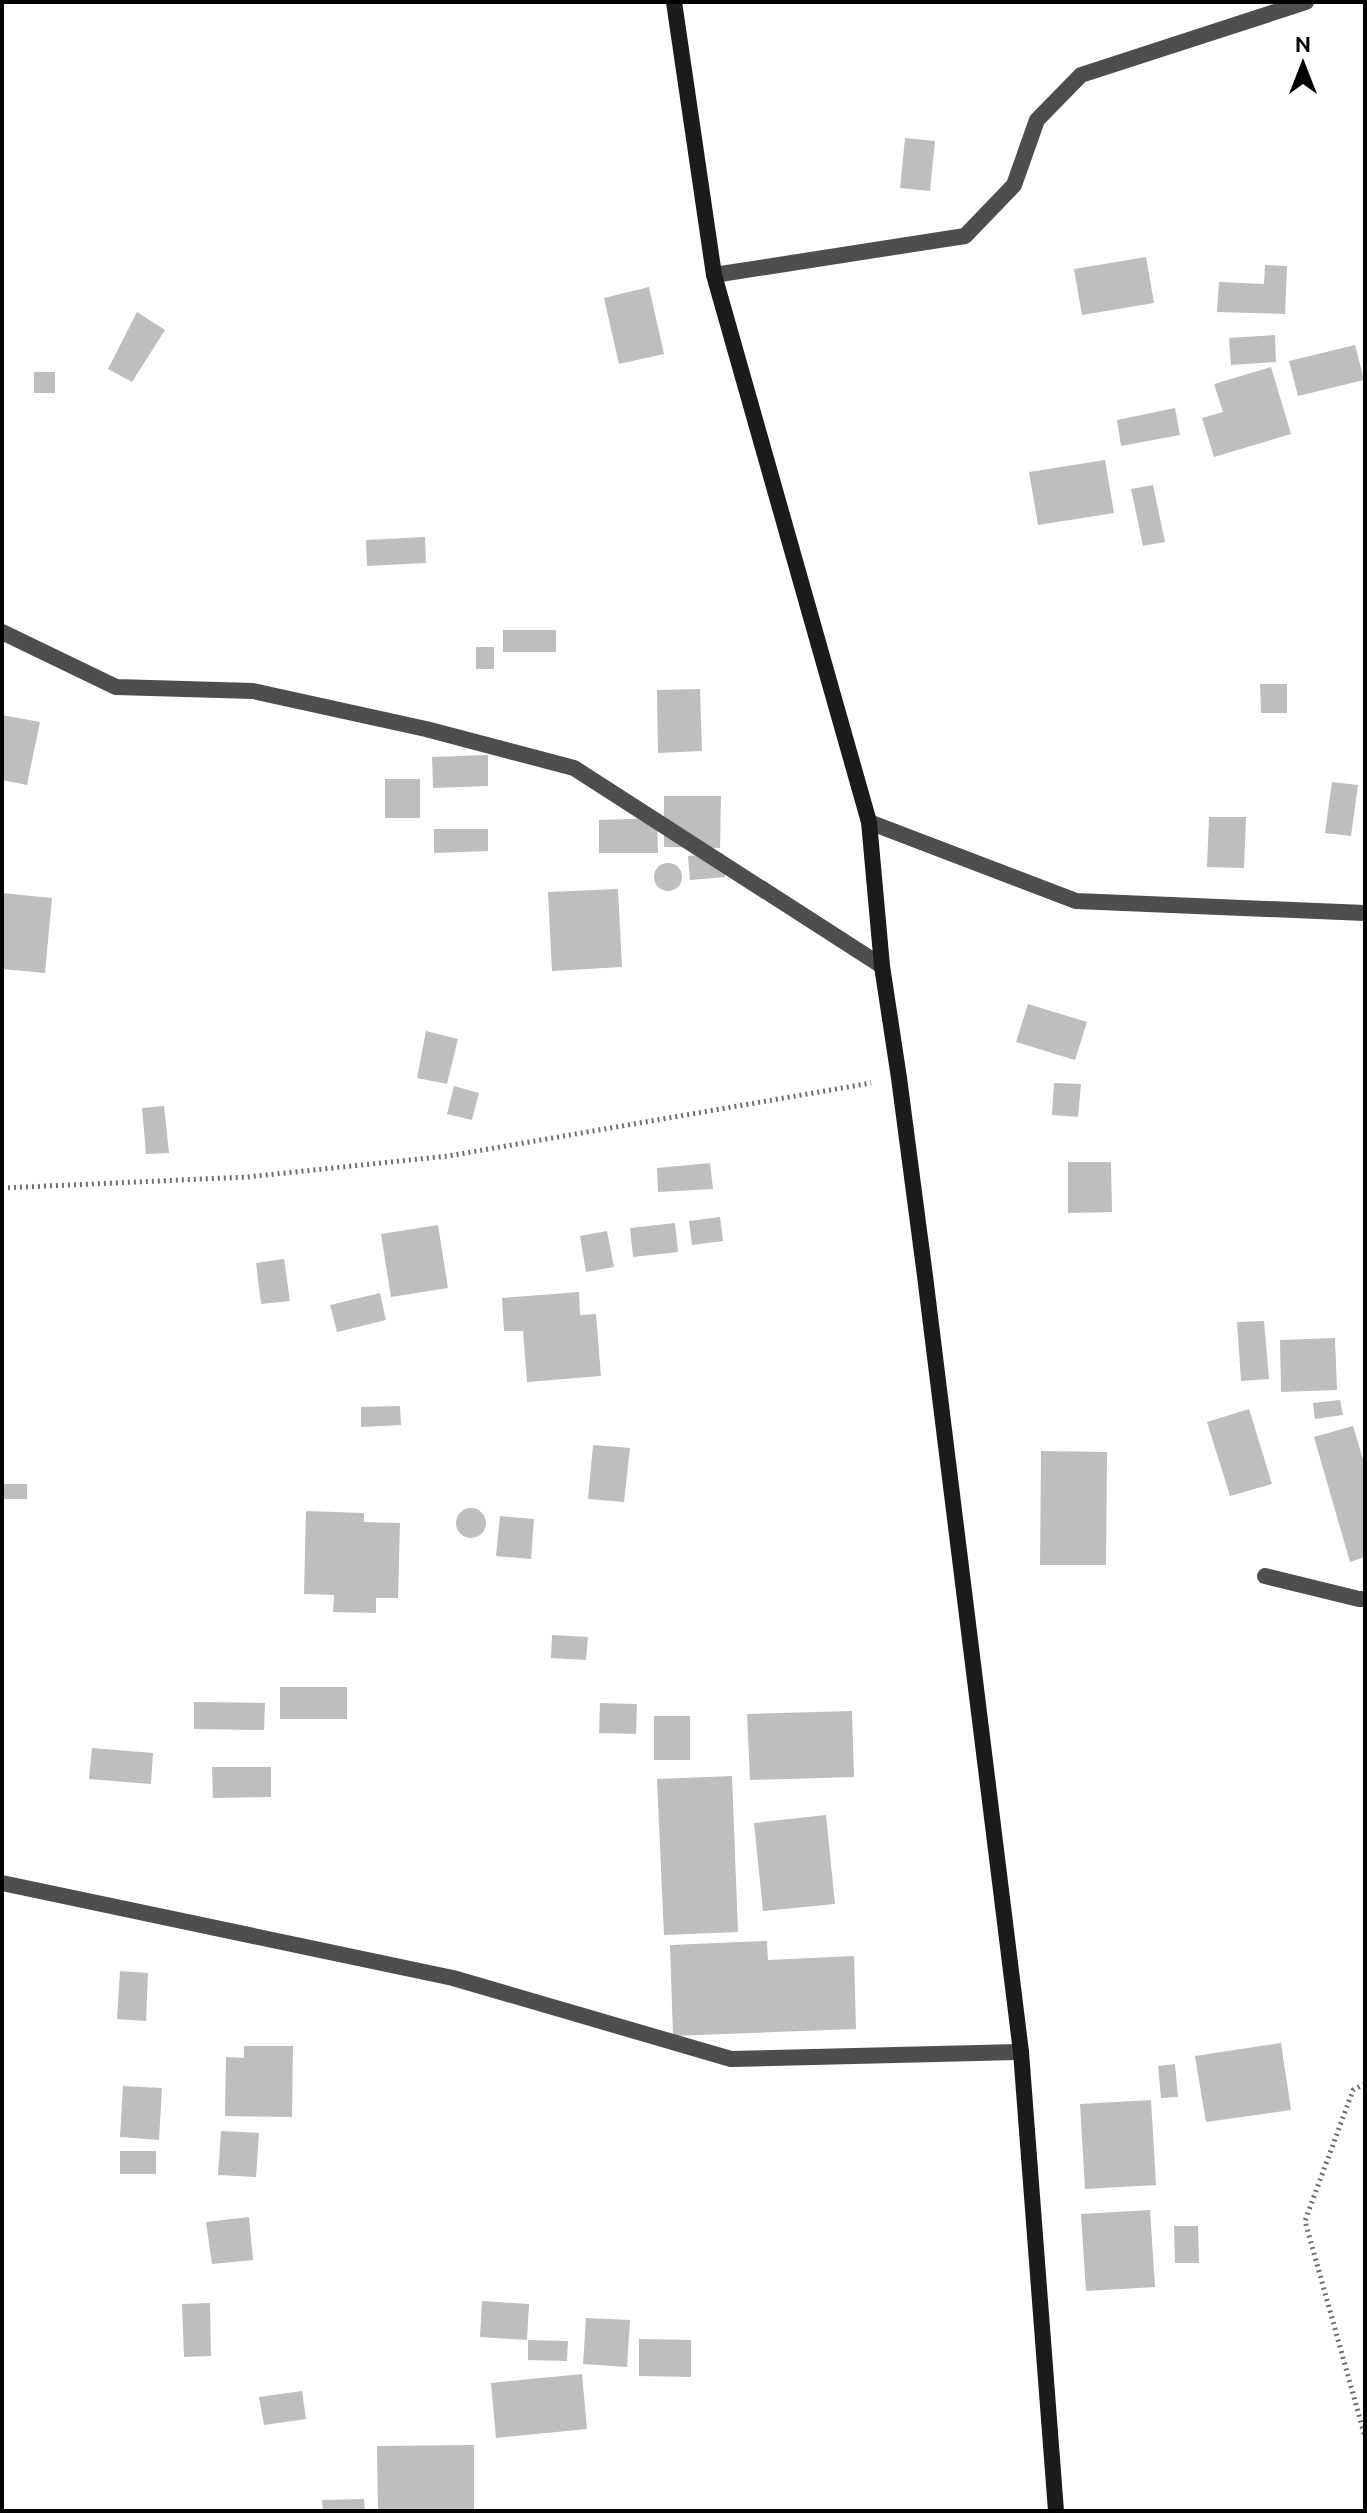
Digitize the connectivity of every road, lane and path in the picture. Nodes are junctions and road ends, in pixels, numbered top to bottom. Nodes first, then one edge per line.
1 (674, 2) edge
2 (1306, 2) edge
3 (714, 275) junction
4 (2, 632) edge
5 (869, 822) junction
6 (1365, 913) edge
7 (882, 966) junction
8 (899, 1078) junction
9 (2, 1188) edge
10 (1265, 1576) dead end
11 (1365, 1599) edge
12 (2, 1883) edge
13 (1021, 2052) junction
14 (1365, 2084) edge
15 (1365, 2437) edge
16 (1056, 2511) edge

1 - 3 main road
2 - 3 street
3 - 5 main road
4 - 7 street
5 - 6 street
5 - 7 main road
7 - 8 main road
8 - 9 path
8 - 13 main road
10 - 11 street
12 - 13 street
13 - 16 main road
14 - 15 path

